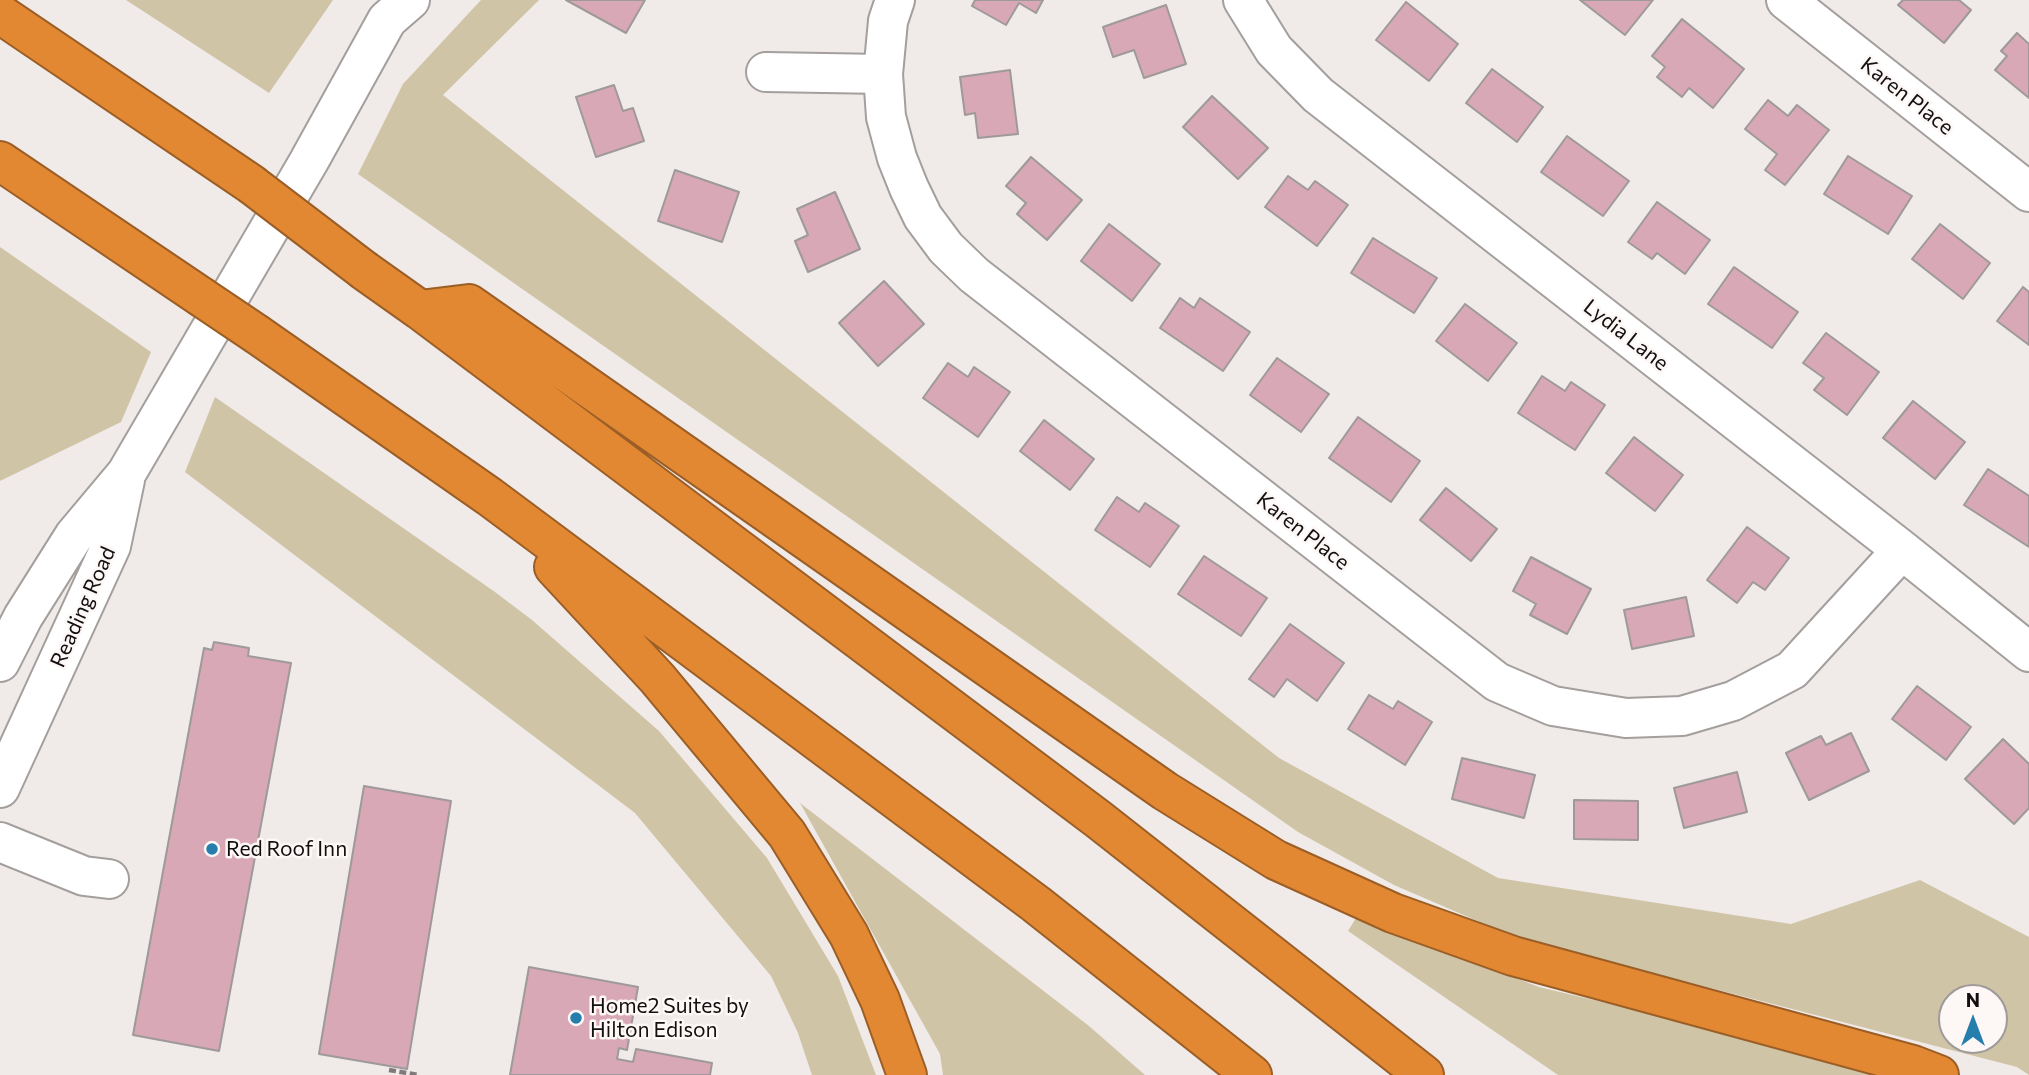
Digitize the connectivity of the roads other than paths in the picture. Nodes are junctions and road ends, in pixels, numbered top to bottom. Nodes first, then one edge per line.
1 (895, 0) edge
2 (1243, 0) edge
3 (1786, 0) edge
4 (396, 7) edge
5 (0, 14) edge
6 (766, 72) dead end
7 (883, 74) junction
8 (0, 162) edge
9 (2029, 192) edge
10 (420, 310) junction
11 (126, 474) junction
12 (490, 498) junction
13 (1902, 550) junction
14 (11, 610) edge
15 (68, 643) junction
16 (2029, 652) edge
17 (0, 662) edge
18 (0, 788) edge
19 (0, 842) edge
20 (110, 879) dead end
21 (907, 1075) edge
22 (1252, 1075) edge
23 (1424, 1075) edge
24 (1939, 1075) edge

1 - 7 street, Karen Place
2 - 13 street, Lydia Lane
3 - 9 street, Karen Place
4 - 11 street
5 - 10 highway, bridge
6 - 7 street
7 - 13 street, Karen Place
8 - 12 highway, bridge
10 - 23 highway
10 - 24 highway
11 - 14 street, Reading Road
11 - 15 street, Reading Road
12 - 21 highway
12 - 22 highway
13 - 16 street, Lydia Lane
14 - 15 street
14 - 17 street, Reading Road
15 - 18 street, Reading Road
19 - 20 street

